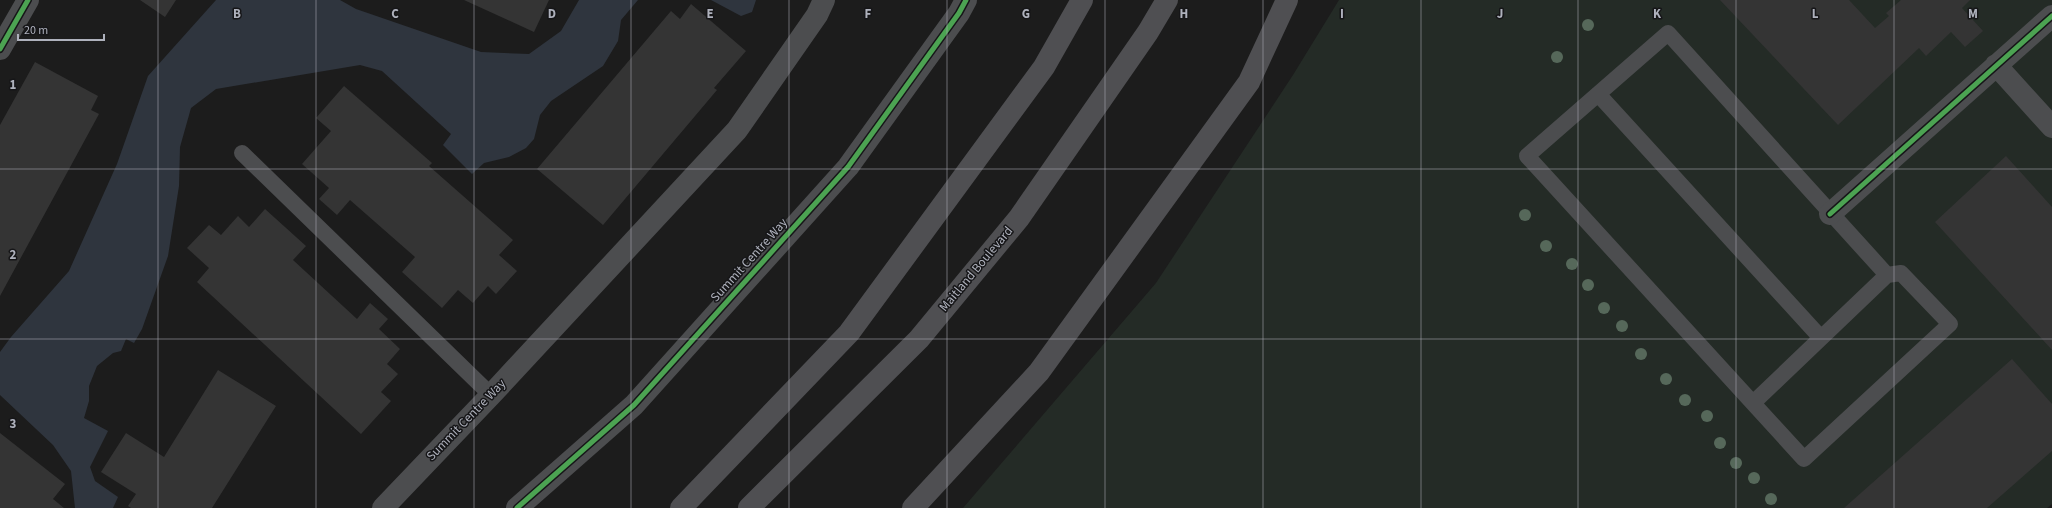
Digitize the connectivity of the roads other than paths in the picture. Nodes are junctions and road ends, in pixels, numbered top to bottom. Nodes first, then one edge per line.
1 (28, 0) edge
2 (824, 0) edge
3 (966, 0) edge
4 (1082, 0) edge
5 (1166, 0) edge
6 (1287, 0) edge
7 (1300, 0) edge
8 (2052, 16) edge
9 (0, 49) edge
10 (1996, 65) junction
11 (1249, 82) junction
12 (1598, 94) junction
13 (2052, 127) edge
14 (242, 153) dead end
15 (1830, 214) junction
16 (1887, 275) junction
17 (1821, 338) junction
18 (491, 395) junction
19 (1753, 403) junction
20 (383, 508) edge
21 (517, 508) edge
22 (681, 508) edge
23 (749, 508) edge
24 (913, 508) edge

1 - 9 street
2 - 18 street, Summit Centre Way
3 - 21 street, Summit Centre Way
4 - 22 highway
5 - 23 highway, Maitland Boulevard
6 - 11 highway
7 - 11 highway
8 - 10 street
10 - 13 street
10 - 15 street
11 - 24 highway
12 - 15 lane
12 - 17 lane
12 - 19 lane
14 - 18 lane
15 - 16 lane
16 - 17 lane
16 - 19 lane
17 - 19 lane
18 - 20 street, Summit Centre Way

